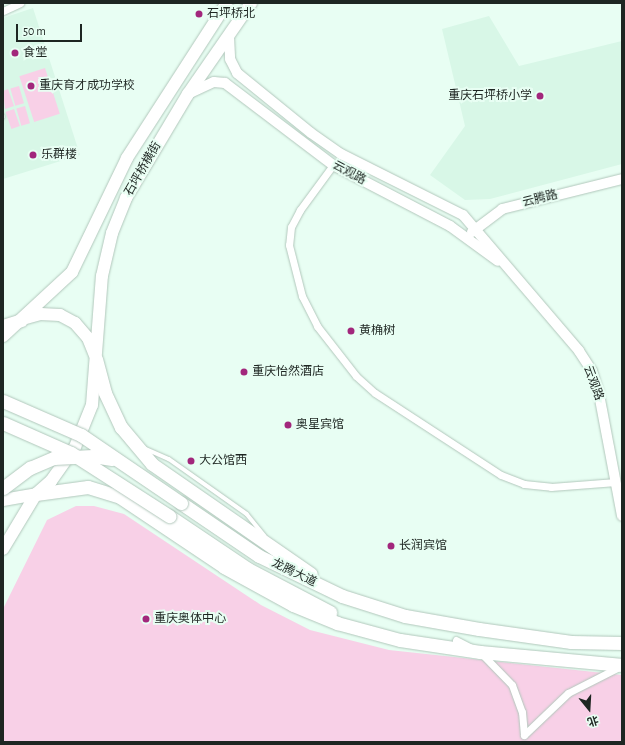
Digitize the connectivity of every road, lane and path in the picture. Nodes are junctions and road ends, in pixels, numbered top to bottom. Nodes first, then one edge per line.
1 (20, 3) edge
2 (226, 3) edge
3 (251, 3) edge
4 (3, 11) edge
5 (229, 37) junction
6 (237, 72) junction
7 (224, 83) junction
8 (188, 94) junction
9 (333, 165) junction
10 (622, 179) edge
11 (477, 228) junction
12 (467, 236) junction
13 (514, 274) junction
14 (21, 320) junction
15 (3, 326) edge
16 (3, 336) edge
17 (96, 359) junction
18 (3, 401) edge
19 (3, 423) edge
20 (118, 460) junction
21 (616, 482) junction
22 (3, 488) edge
23 (36, 494) junction
24 (3, 500) edge
25 (622, 516) edge
26 (3, 549) edge
27 (342, 596) junction
28 (456, 640) junction
29 (622, 643) edge
30 (480, 652) junction
31 (622, 658) edge
32 (622, 666) edge
33 (523, 739) edge

1 - 4 street
2 - 14 main road, 石坪桥横街
3 - 5 main road, 石坪桥横街
5 - 6 street
5 - 8 main road, 石坪桥横街
6 - 7 street
6 - 11 street, 云观路
7 - 8 street
7 - 9 street, 云观路
8 - 17 main road, 石坪桥横街
9 - 12 street, 云观路
9 - 21 street
10 - 11 street, 云腾路
11 - 12 street, 云腾路
11 - 13 street, 云观路
12 - 13 street, 云观路
13 - 21 street, 云观路
14 - 15 highway
14 - 16 main road, 石坪桥横街
14 - 17 main road
17 - 23 main road, 石坪桥横街
17 - 27 highway
18 - 20 highway, 龙腾大道, bridge
19 - 28 highway, 龙腾大道, bridge
20 - 22 highway, bridge
20 - 27 highway, 龙腾大道, bridge
21 - 25 street, 云观路
23 - 24 main road
23 - 26 main road
23 - 30 highway
27 - 29 highway, 龙腾大道
28 - 30 street
28 - 31 highway, 龙腾大道
30 - 32 highway
30 - 33 street
32 - 33 street

